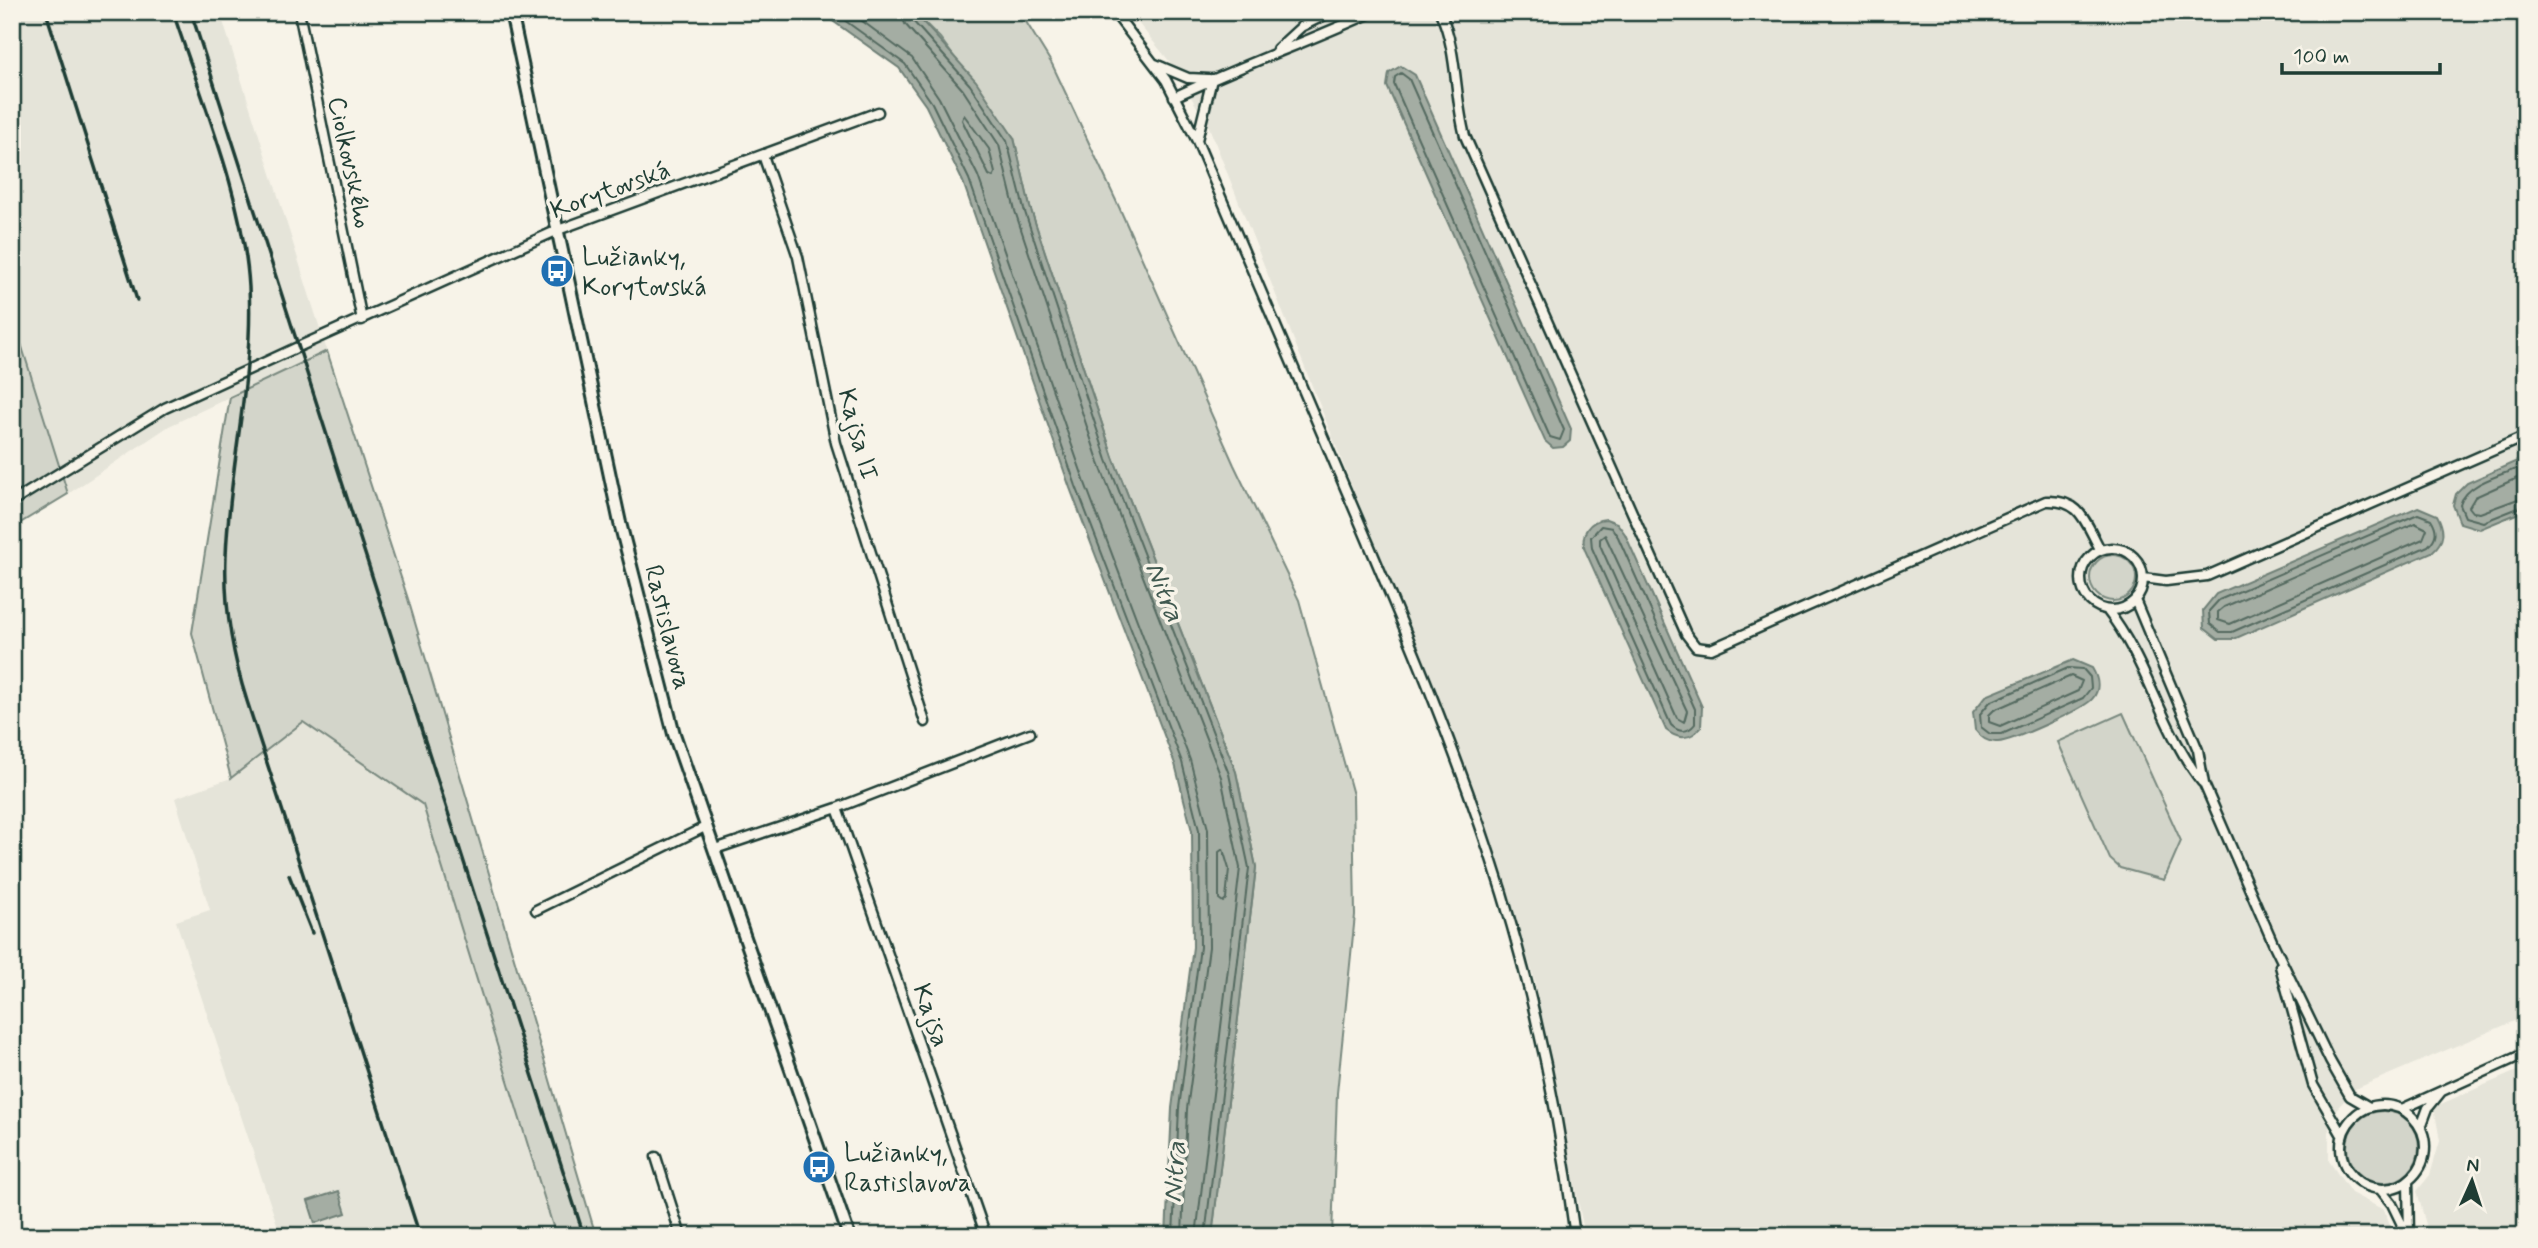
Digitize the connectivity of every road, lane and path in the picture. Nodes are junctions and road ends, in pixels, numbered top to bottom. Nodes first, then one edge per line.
1 (299, 12) edge
2 (511, 12) edge
3 (1114, 12) edge
4 (1331, 12) edge
5 (1373, 12) edge
6 (1440, 12) edge
7 (1275, 51) junction
8 (1155, 64) junction
9 (1212, 79) junction
10 (1174, 97) junction
11 (878, 112) dead end
12 (1197, 141) junction
13 (763, 155) junction
14 (558, 230) junction
15 (362, 320) junction
16 (2526, 436) edge
17 (12, 502) edge
18 (2100, 549) junction
19 (2143, 578) junction
20 (2135, 600) junction
21 (2107, 610) junction
22 (925, 722) dead end
23 (1030, 733) dead end
24 (2204, 784) junction
25 (837, 808) junction
26 (707, 826) junction
27 (715, 849) junction
28 (536, 910) dead end
29 (2273, 943) junction
30 (2526, 1053) edge
31 (2443, 1089) junction
32 (2369, 1107) junction
33 (2402, 1109) junction
34 (2421, 1127) junction
35 (2342, 1135) junction
36 (656, 1157) dead end
37 (2408, 1182) junction
38 (2381, 1189) junction
39 (681, 1236) edge
40 (849, 1236) edge
41 (986, 1236) edge
42 (1575, 1236) edge
43 (2408, 1236) edge

1 - 15 street, Ciolkovského
2 - 14 street, Rastislavova
3 - 8 street
4 - 7 street
5 - 7 street
6 - 18 street
7 - 9 street
8 - 9 street
8 - 10 street
9 - 10 street
9 - 12 street
10 - 12 street
11 - 13 street, Korytovská
12 - 42 street
13 - 14 street, Korytovská
13 - 22 street, Kajsa II
14 - 15 street, Korytovská
14 - 26 street, Rastislavova
15 - 17 street, Korytovská
16 - 19 street
18 - 19 street
18 - 21 street
19 - 20 street
20 - 21 street
20 - 24 street
21 - 24 street
23 - 25 street
24 - 29 street
25 - 27 street
25 - 41 street, Kajsa
26 - 27 street, Rastislavova
26 - 28 street
27 - 40 street, Rastislavova
29 - 32 street
29 - 35 street
30 - 31 street
31 - 33 street
31 - 34 street
32 - 33 street
32 - 35 street
33 - 34 street
34 - 37 street
35 - 38 street
36 - 39 street
37 - 38 street
37 - 43 street
38 - 43 street

